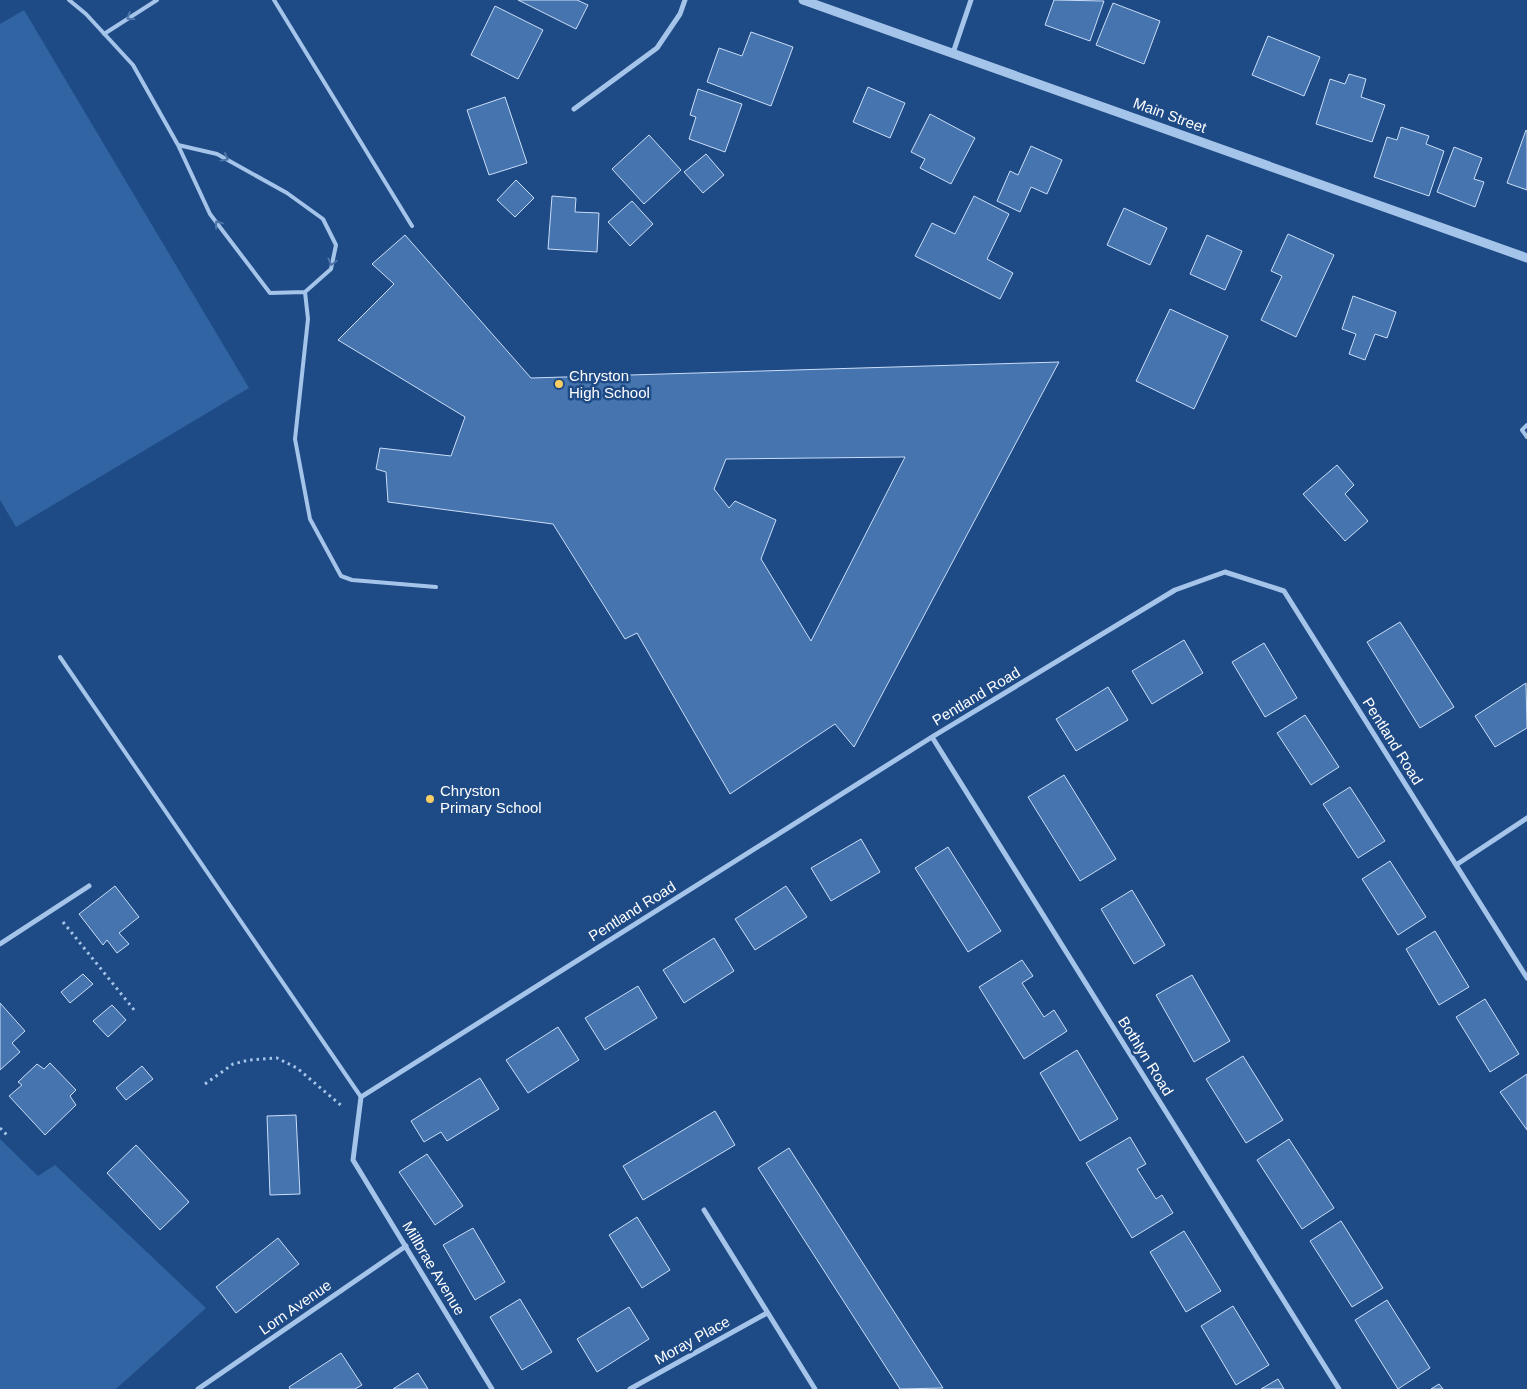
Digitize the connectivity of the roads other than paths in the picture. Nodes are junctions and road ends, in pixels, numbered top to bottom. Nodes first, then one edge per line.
1 (69, 0) edge
2 (157, 0) edge
3 (274, 0) edge
4 (685, 0) edge
5 (803, 0) edge
6 (971, 0) edge
7 (104, 34) junction
8 (953, 53) junction
9 (574, 109) dead end
10 (178, 145) junction
11 (412, 226) dead end
12 (1527, 258) edge
13 (305, 292) junction
14 (1527, 425) edge
15 (1527, 437) edge
16 (436, 586) dead end
17 (60, 657) dead end
18 (932, 737) junction
19 (1527, 818) edge
20 (1456, 865) junction
21 (89, 886) dead end
22 (0, 944) edge
23 (1527, 978) edge
24 (361, 1097) junction
25 (704, 1210) dead end
26 (406, 1246) junction
27 (767, 1313) junction
28 (198, 1389) edge
29 (492, 1389) edge
30 (630, 1389) edge
31 (815, 1389) edge
32 (1339, 1389) edge

1 - 7 lane
2 -> 7 lane
3 - 11 lane
4 - 9 street
5 - 8 street, Main Street
6 - 8 street
7 - 10 lane
8 - 12 street, Main Street
13 -> 10 lane
10 -> 13 lane
13 - 16 lane
14 - 15 lane
17 - 24 lane
18 - 20 street, Pentland Road
18 - 24 street, Pentland Road
18 - 32 street, Bothlyn Road
19 - 20 street
20 - 23 street, Pentland Road
21 - 22 street
24 - 26 street, Millbrae Avenue
25 - 27 street
26 - 28 street, Lorn Avenue
26 - 29 street, Millbrae Avenue
27 - 30 street, Moray Place
27 - 31 street

